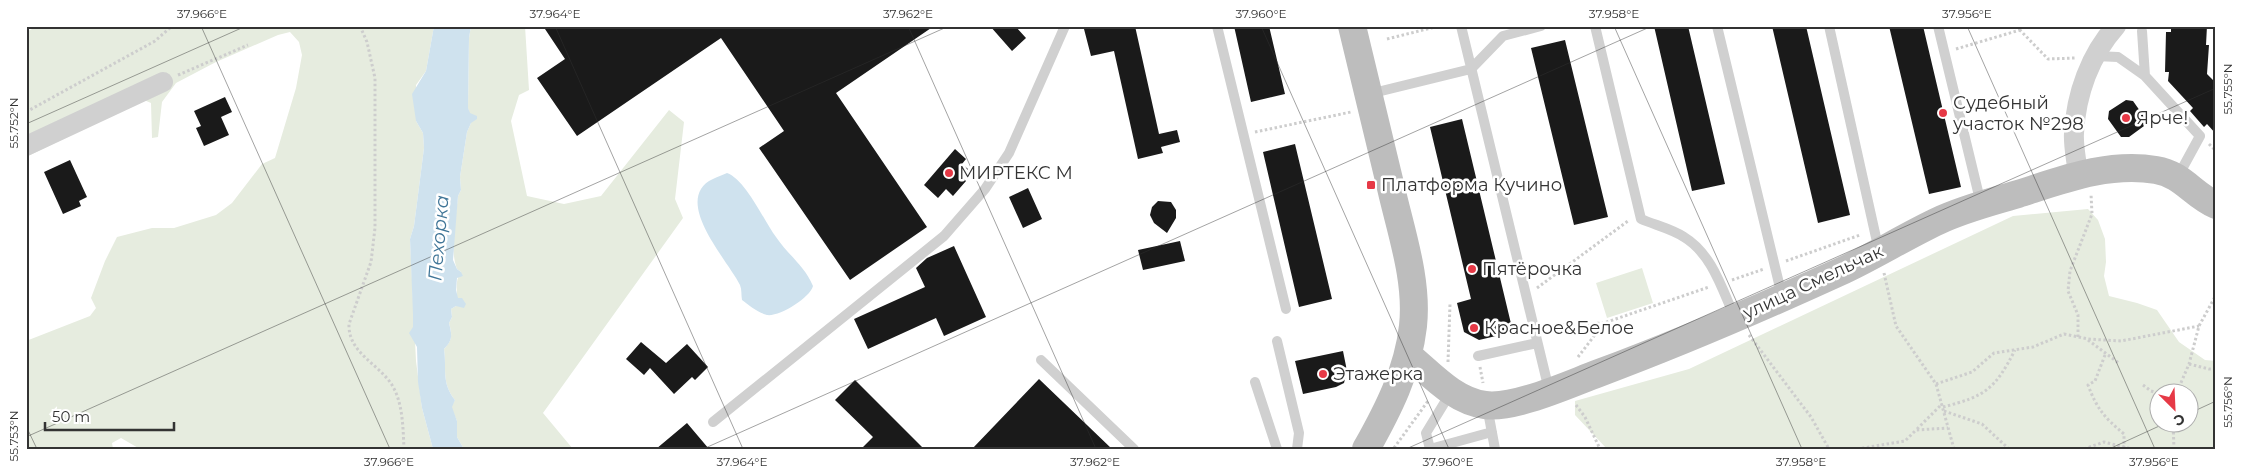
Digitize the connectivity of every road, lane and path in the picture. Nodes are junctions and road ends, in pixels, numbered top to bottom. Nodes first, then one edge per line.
1 (172, 26) edge
2 (360, 26) edge
3 (1065, 26) edge
4 (1217, 26) edge
5 (1352, 26) edge
6 (1439, 26) edge
7 (1461, 26) edge
8 (1541, 26) edge
9 (1595, 26) edge
10 (1717, 26) edge
11 (1829, 26) edge
12 (1938, 26) edge
13 (2016, 26) edge
14 (2116, 26) edge
15 (2020, 30) junction
16 (2142, 31) dead end
17 (1387, 39) dead end
18 (248, 45) dead end
19 (1945, 52) junction
20 (2088, 56) junction
21 (1471, 69) junction
22 (2145, 76) junction
23 (163, 82) joint
24 (1362, 102) junction
25 (26, 112) edge
26 (1244, 135) junction
27 (26, 146) edge
28 (2082, 175) junction
29 (2180, 178) junction
30 (1981, 205) junction
31 (2214, 206) edge
32 (1640, 213) junction
33 (1877, 241) junction
34 (1775, 265) junction
35 (1720, 284) junction
36 (1526, 295) junction
37 (2216, 295) edge
38 (1782, 297) junction
39 (1450, 304) dead end
40 (1286, 309) dead end
41 (1735, 319) junction
42 (1604, 323) junction
43 (2199, 326) junction
44 (1534, 329) junction
45 (2078, 337) junction
46 (2088, 339) junction
47 (1277, 341) dead end
48 (1538, 343) junction
49 (2015, 350) junction
50 (1408, 355) junction
51 (2105, 355) junction
52 (1478, 356) dead end
53 (1041, 360) dead end
54 (1576, 360) dead end
55 (2120, 364) dead end
56 (2189, 364) junction
57 (2216, 369) edge
58 (1255, 382) dead end
59 (2181, 382) edge
60 (1936, 384) junction
61 (2143, 385) dead end
62 (1442, 388) junction
63 (1555, 389) junction
64 (2150, 390) edge
65 (1487, 406) junction
66 (1943, 407) junction
67 (713, 422) dead end
68 (1948, 428) junction
69 (1916, 430) junction
70 (1492, 432) junction
71 (2173, 432) edge
72 (2124, 448) edge
73 (404, 449) edge
74 (1134, 449) edge
75 (1277, 449) edge
76 (1297, 449) edge
77 (1366, 449) edge
78 (1393, 449) edge
79 (1430, 449) edge
80 (1495, 449) edge
81 (1600, 449) edge
82 (1829, 449) edge
83 (1858, 449) edge
84 (1954, 449) edge
85 (2009, 449) edge
86 (2084, 449) edge
87 (2132, 449) edge
88 (2174, 449) edge

1 - 25 path
2 - 73 path
3 - 67 lane
4 - 26 lane
5 - 24 street
6 - 17 path
7 - 21 lane
8 - 21 lane
9 - 32 lane
10 - 34 lane
11 - 33 lane
12 - 19 lane
13 - 15 path
14 - 20 street
15 - 19 path
15 - 20 path
16 - 22 lane
18 - 23 path
19 - 30 lane
20 - 22 lane
20 - 28 street
21 - 24 lane
21 - 36 lane
22 - 29 lane
23 - 27 street
24 - 26 path
24 - 50 street
26 - 40 lane
28 - 29 street, улица Смельчак
28 - 30 street, улица Смельчак
28 - 45 path
29 - 31 street
30 - 33 street, улица Смельчак
32 - 35 lane
32 - 36 path
33 - 34 path
33 - 38 street, улица Смельчак
33 - 60 path
34 - 35 path
34 - 38 lane
35 - 41 lane
35 - 42 path
36 - 44 lane
37 - 43 path
38 - 41 street, улица Смельчак
39 - 62 path
41 - 63 street, улица Смельчак
41 - 82 path
42 - 44 path
42 - 54 path
43 - 46 path
43 - 56 path
44 - 48 lane
45 - 46 path
45 - 49 path
46 - 51 path
47 - 76 lane
48 - 52 lane
48 - 63 lane
49 - 60 path
49 - 66 path
50 - 62 street, улица Смельчак
50 - 77 street
51 - 55 path
51 - 72 path
53 - 74 lane
56 - 57 path
56 - 59 path
58 - 75 lane
60 - 66 path
61 - 64 path
62 - 65 street, улица Смельчак
62 - 78 path
62 - 79 lane
63 - 65 street, улица Смельчак
63 - 81 path
65 - 70 lane
66 - 68 path
66 - 69 path
66 - 85 path
68 - 69 path
68 - 84 path
69 - 83 path
70 - 79 lane
70 - 80 lane
71 - 88 path
72 - 86 path
72 - 87 path

